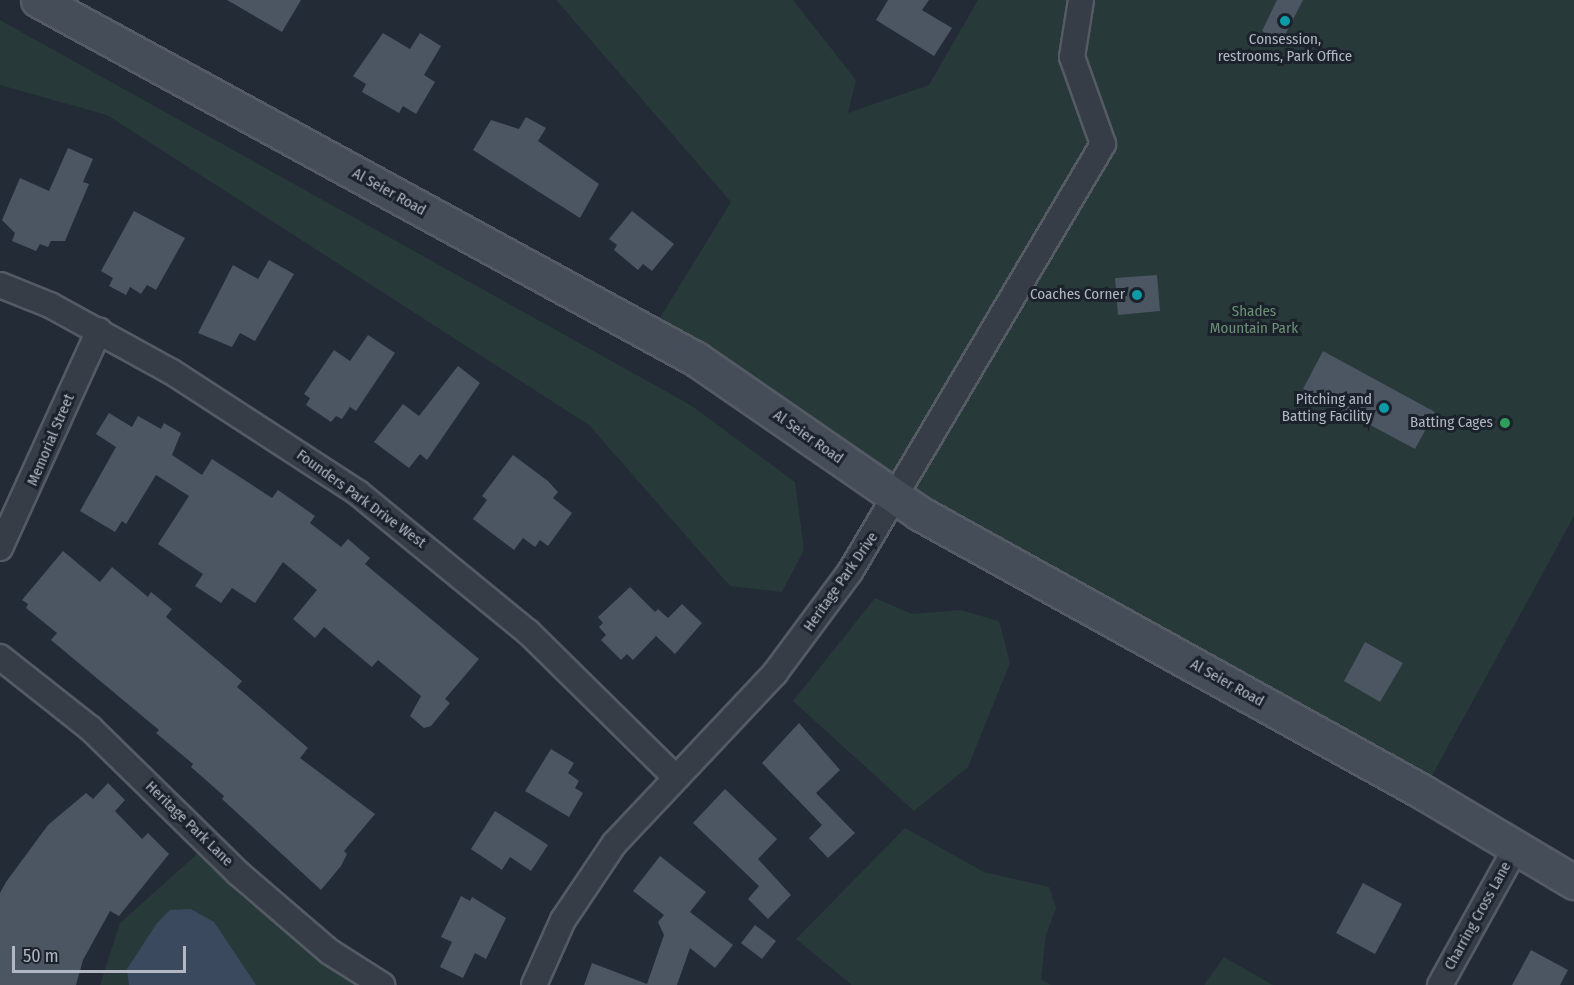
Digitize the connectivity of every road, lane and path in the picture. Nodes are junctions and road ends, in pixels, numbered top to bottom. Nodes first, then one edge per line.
1 (38, 0) edge
2 (1080, 0) edge
3 (0, 285) edge
4 (99, 331) junction
5 (897, 499) junction
6 (0, 548) edge
7 (0, 657) edge
8 (675, 777) junction
9 (1516, 848) junction
10 (1574, 882) edge
11 (382, 985) edge
12 (534, 985) edge
13 (1440, 985) edge

1 - 5 street, Al Seier Road
2 - 5 street, Heritage Park Drive
3 - 4 street, Founders Park Drive West
4 - 6 street, Memorial Street
4 - 8 street, Founders Park Drive West
5 - 8 street, Heritage Park Drive
5 - 9 street, Al Seier Road
7 - 11 street, Heritage Park Lane
8 - 12 street, Heritage Park Drive
9 - 10 street, Al Seier Road
9 - 13 street, Charring Cross Lane

